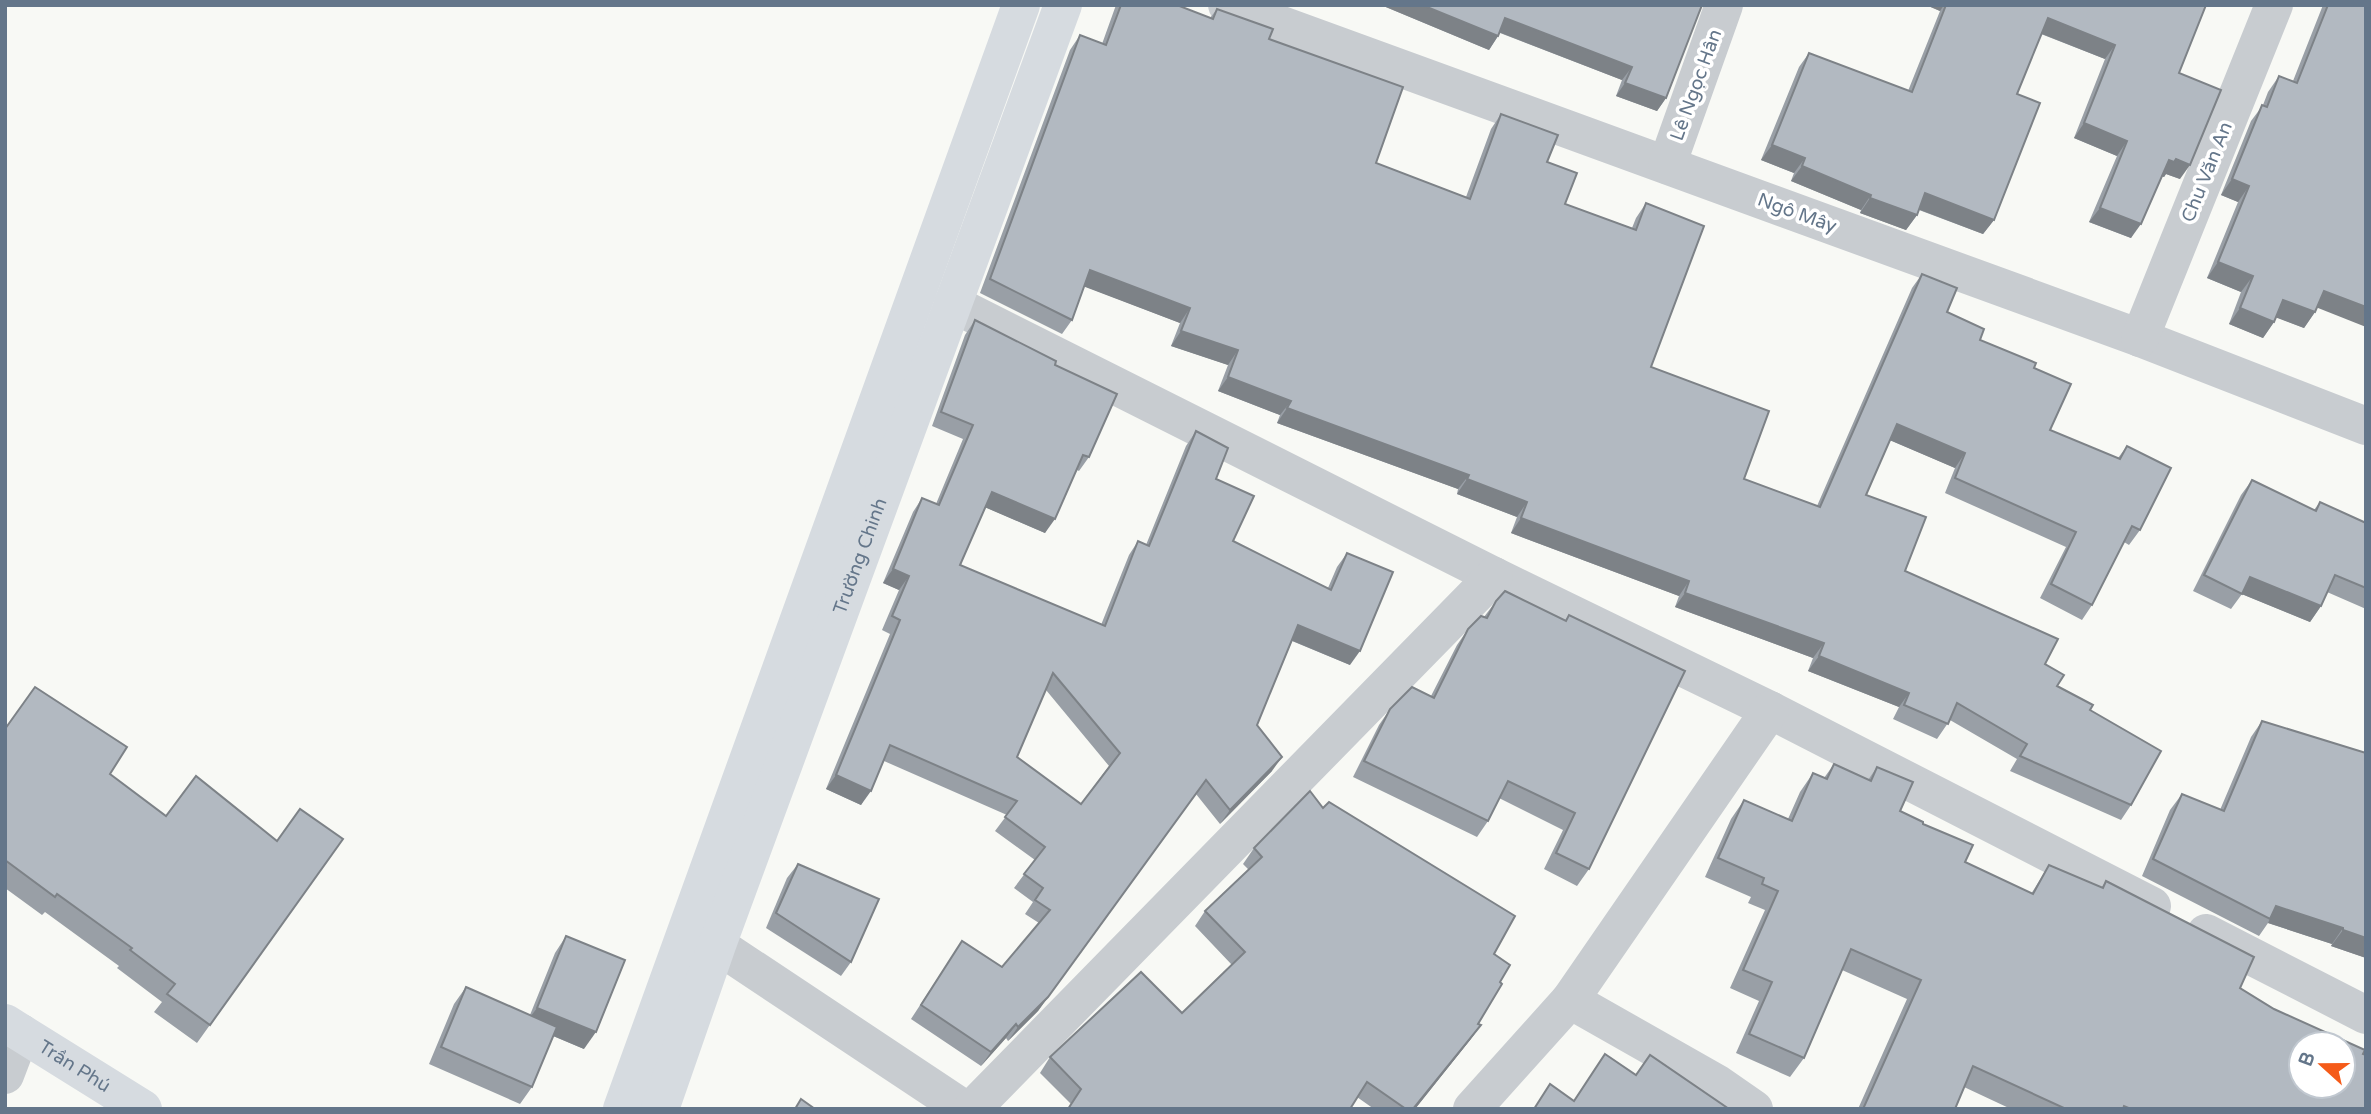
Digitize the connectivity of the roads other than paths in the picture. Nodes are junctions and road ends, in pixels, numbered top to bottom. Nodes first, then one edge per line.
1 (1021, 5) edge
2 (1063, 5) edge
3 (1227, 5) edge
4 (1724, 5) edge
5 (2274, 5) edge
6 (1279, 14) edge
7 (1667, 166) junction
8 (953, 304) junction
9 (2140, 338) junction
10 (2366, 426) edge
11 (1494, 576) junction
12 (1770, 710) junction
13 (717, 945) junction
14 (1570, 1000) junction
15 (2366, 1015) edge
16 (13, 1028) edge
17 (5, 1076) edge
18 (143, 1109) edge
19 (622, 1109) edge
20 (660, 1109) edge
21 (964, 1109) edge
22 (972, 1109) edge
23 (1472, 1109) edge
24 (1755, 1109) edge

1 - 19 street, Trường Chinh
2 - 8 street, Trường Chinh
3 - 6 street, Ngô Mây
4 - 7 street, Lê Ngọc Hân
5 - 9 street, Chu Văn An
6 - 7 street, Ngô Mây
7 - 9 street, Ngô Mây
8 - 11 street
8 - 13 street, Trường Chinh
9 - 10 street, Ngô Mây
11 - 12 street
11 - 22 street
12 - 14 street
12 - 15 street
13 - 20 street, Trường Chinh
13 - 21 street
14 - 23 street
14 - 24 street
16 - 17 street
16 - 18 street, Trần Phú

